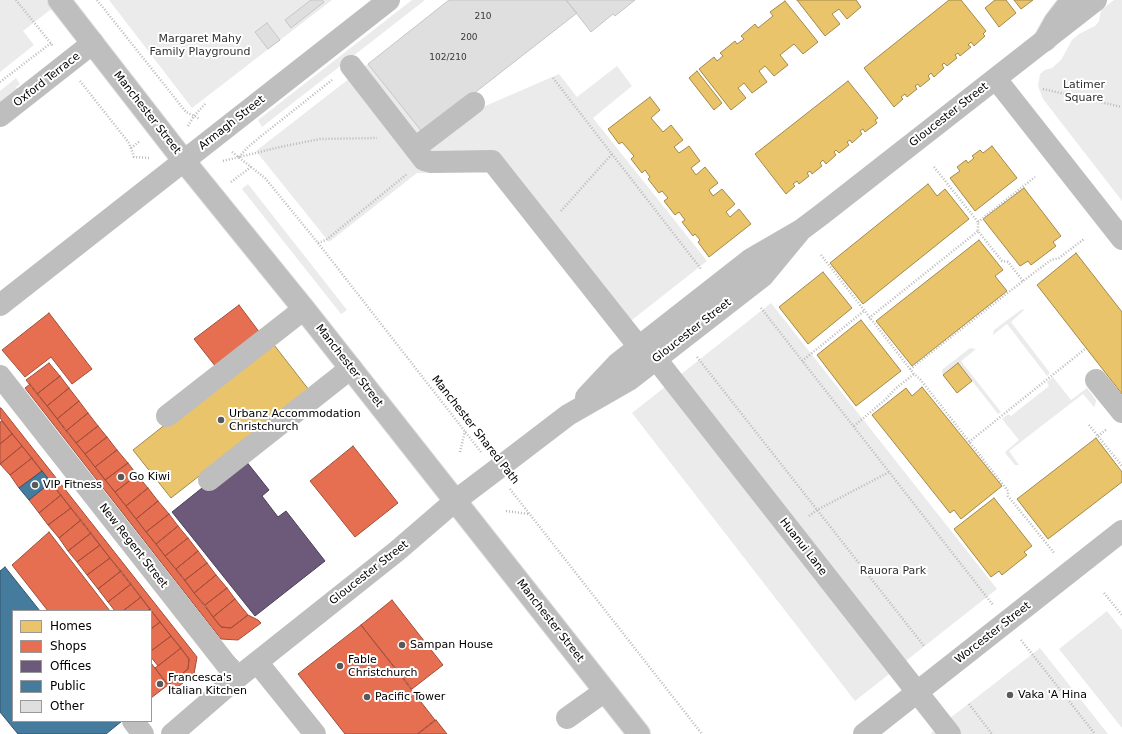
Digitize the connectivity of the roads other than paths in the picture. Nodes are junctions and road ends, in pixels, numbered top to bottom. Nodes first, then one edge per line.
1 (59, 0) edge
2 (389, 0) edge
3 (1072, 0) edge
4 (1096, 0) edge
5 (1045, 40) junction
6 (93, 43) junction
7 (351, 66) road end
8 (996, 79) junction
9 (474, 103) dead end
10 (0, 116) edge
11 (415, 148) junction
12 (184, 161) junction
13 (1122, 239) edge
14 (0, 306) edge
15 (304, 309) junction
16 (647, 353) junction
17 (351, 368) junction
18 (0, 376) edge
19 (1096, 380) dead end
20 (1107, 414) edge
21 (167, 416) dead end
22 (209, 480) dead end
23 (455, 501) junction
24 (1122, 531) edge
25 (257, 662) junction
26 (237, 678) junction
27 (605, 691) junction
28 (917, 692) junction
29 (567, 718) dead end
30 (134, 722) edge
31 (143, 734) edge
32 (172, 734) edge
33 (314, 734) edge
34 (639, 734) edge
35 (864, 734) edge
36 (950, 734) edge

1 - 6 street, Manchester Street
2 - 12 street, Armagh Street
3 - 5 street
4 - 5 street, Gloucester Street
5 - 8 street, Gloucester Street
6 - 10 street, Oxford Terrace
6 - 12 street, Manchester Street
7 - 11 street
8 - 13 street
8 - 16 street, Gloucester Street
9 - 11 street
11 - 16 street, Huanui Lane
12 - 14 street, Armagh Street
12 - 15 street, Manchester Street
15 - 17 street, Manchester Street
15 - 21 street
16 - 23 street, Gloucester Street
16 - 28 street, Huanui Lane
17 - 22 street
17 - 23 street, Manchester Street
18 - 26 street, New Regent Street
19 - 20 street
23 - 25 street, Gloucester Street
23 - 27 street, Manchester Street
24 - 28 street, Worcester Street
25 - 26 street, Gloucester Street
25 - 33 street
26 - 32 street, Gloucester Street
27 - 29 street
27 - 34 street, Manchester Street
28 - 35 street, Worcester Street
28 - 36 street, Huanui Lane
30 - 31 street

